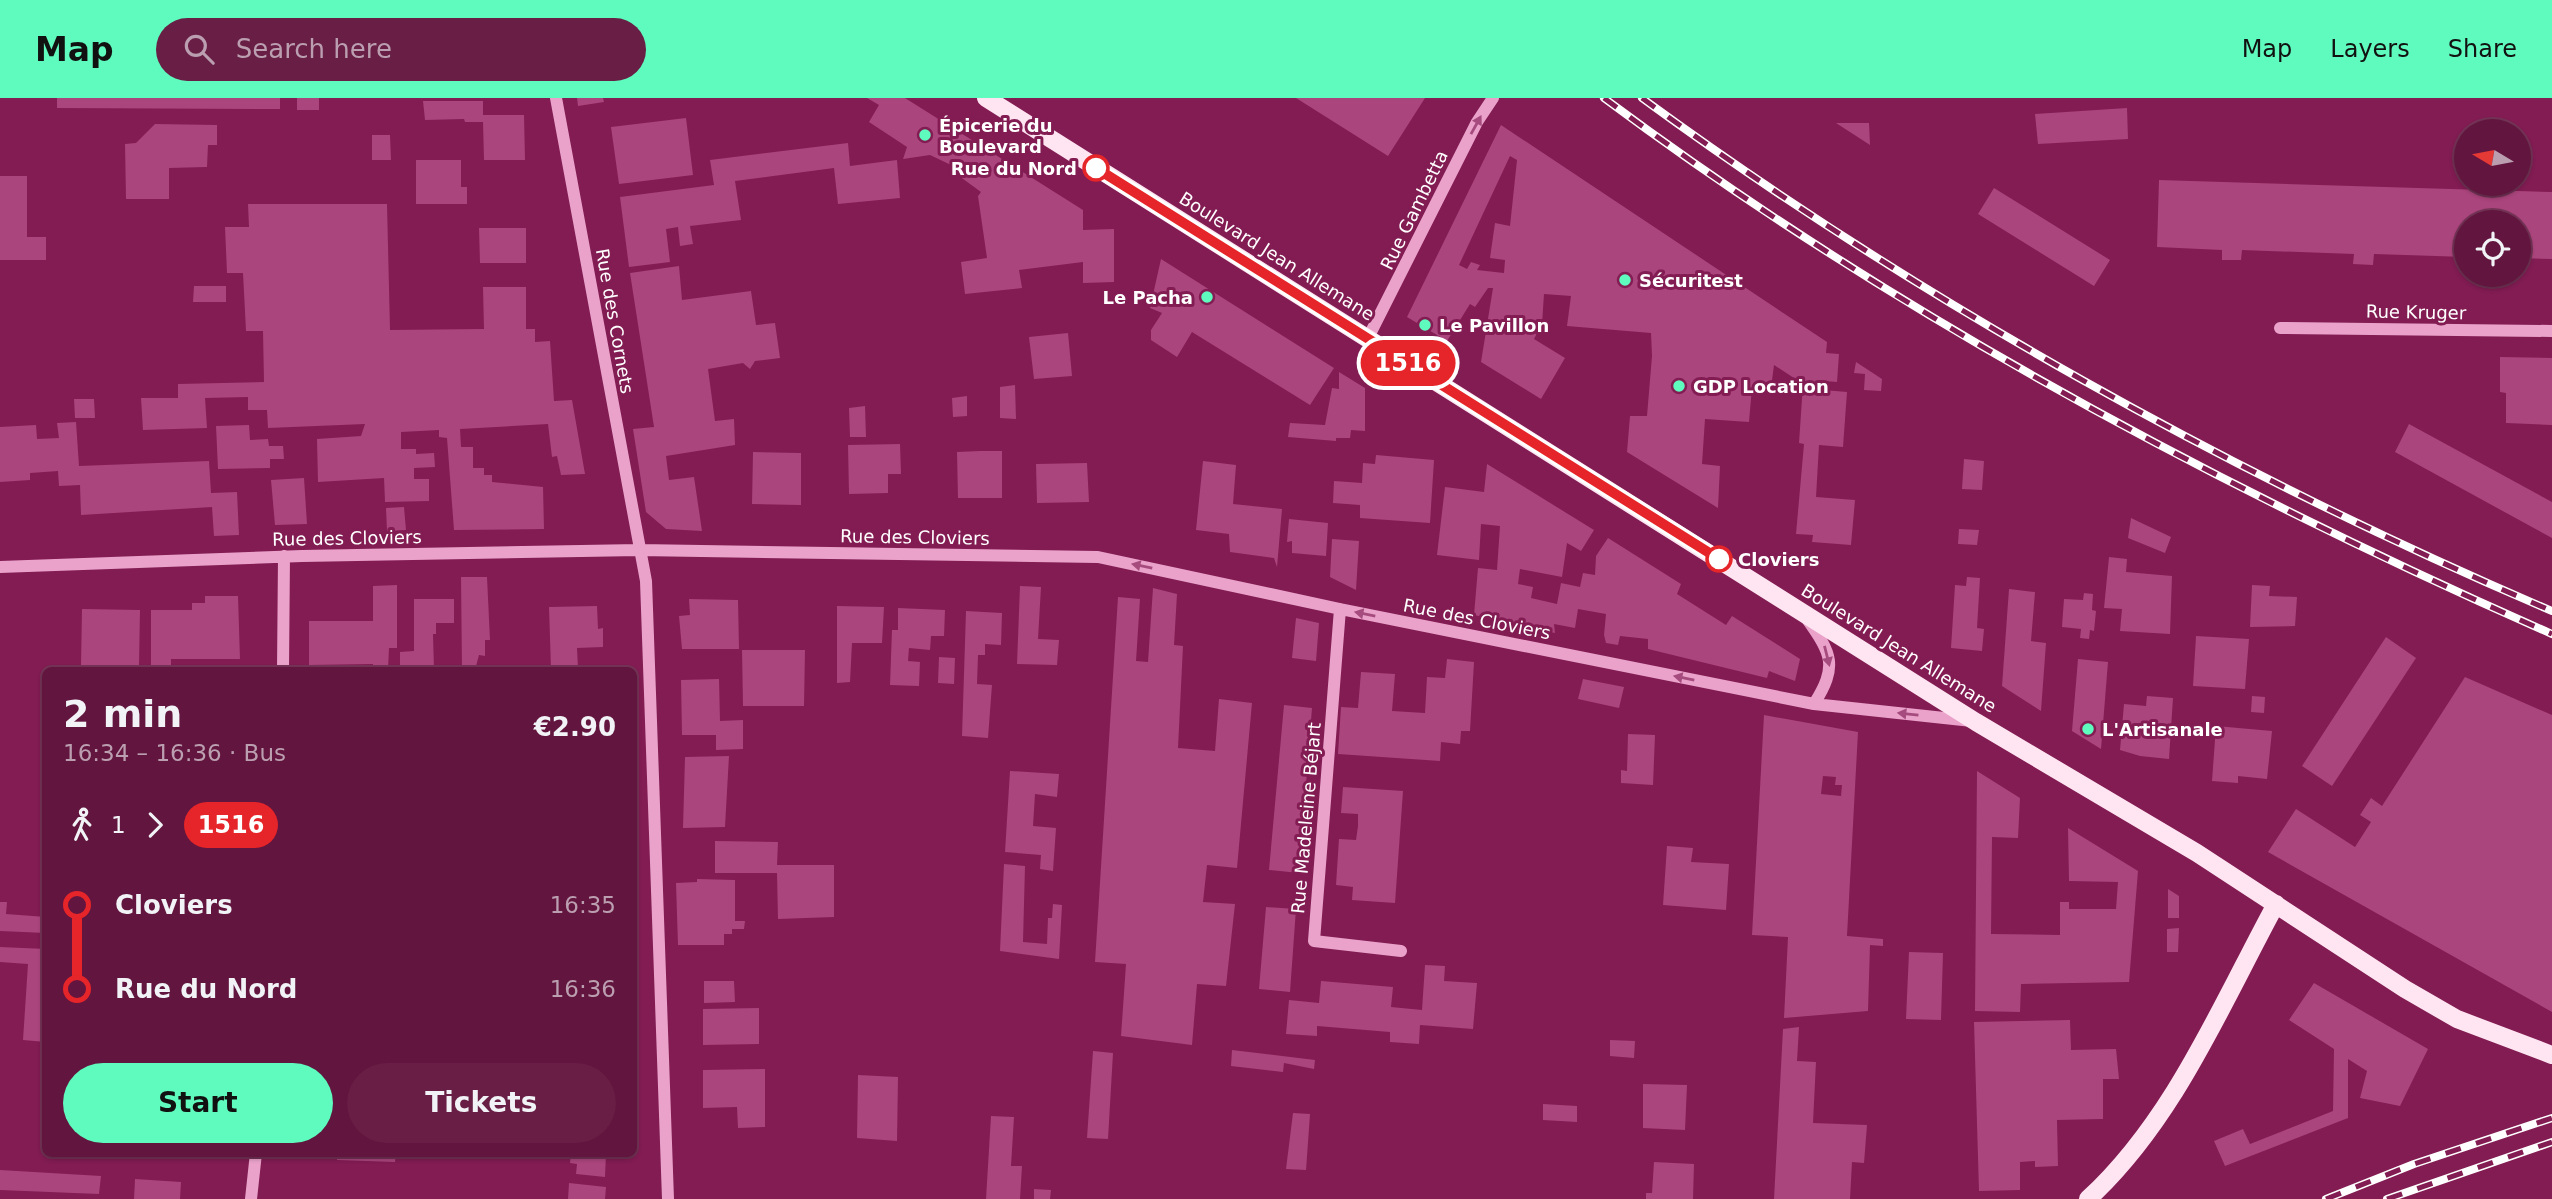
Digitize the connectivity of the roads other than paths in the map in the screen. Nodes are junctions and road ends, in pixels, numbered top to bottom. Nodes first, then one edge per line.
1 (556, 98) edge
2 (986, 98) edge
3 (1493, 98) edge
4 (2280, 328) dead end
5 (2552, 331) edge
6 (1368, 338) junction
7 (639, 550) junction
8 (284, 556) junction
9 (0, 567) edge
10 (1340, 609) junction
11 (1801, 611) junction
12 (283, 667) edge
13 (1814, 704) junction
14 (1976, 722) junction
15 (2276, 904) junction
16 (1401, 951) dead end
17 (2552, 1055) edge
18 (256, 1157) edge
19 (251, 1199) edge
20 (668, 1199) edge
21 (2088, 1199) edge

1 - 7 street, Rue des Cornets
2 - 6 main road, Boulevard Jean Allemane
6 -> 3 street, Rue Gambetta
4 - 5 street, Rue Kruger
6 - 11 main road, Boulevard Jean Allemane
7 - 8 street, Rue des Cloviers
10 -> 7 street, Rue des Cloviers
7 - 20 street, Rue des Cornets
8 - 9 street, Rue des Cloviers
8 - 12 street
13 -> 10 street, Rue des Cloviers
10 - 16 street, Rue Madeleine Béjart
11 -> 13 street
11 - 14 main road, Boulevard Jean Allemane
14 -> 13 street, Rue des Cloviers
14 - 15 main road, Boulevard Jean Allemane
15 - 17 main road, Boulevard Jean Allemane
15 - 21 main road
18 - 19 street

